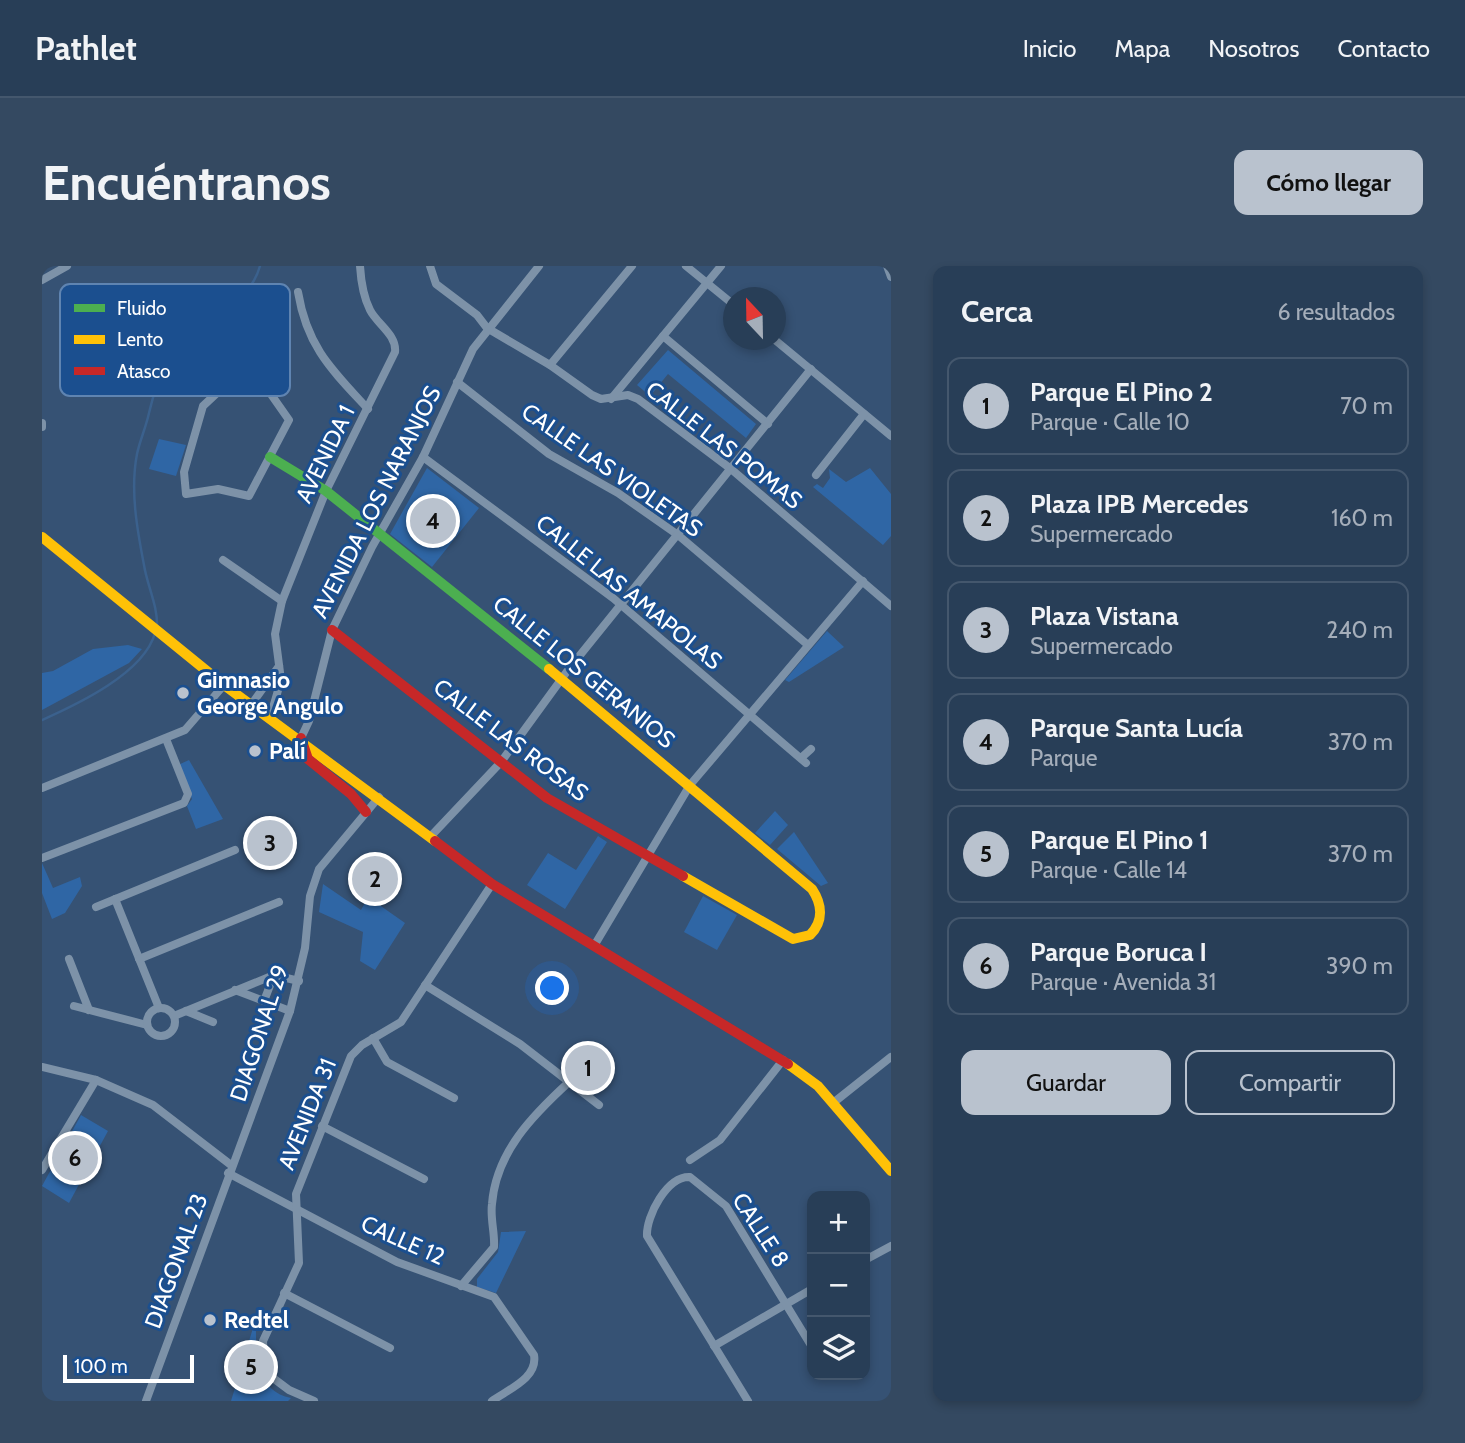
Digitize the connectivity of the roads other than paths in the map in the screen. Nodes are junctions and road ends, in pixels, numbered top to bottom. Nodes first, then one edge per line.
1 (67, 266) edge
2 (360, 266) edge
3 (430, 266) edge
4 (539, 266) edge
5 (632, 266) edge
6 (686, 266) edge
7 (721, 266) edge
8 (887, 266) edge
9 (891, 277) edge
10 (42, 280) edge
11 (707, 283) junction
12 (298, 292) dead end
13 (723, 297) edge
14 (486, 328) junction
15 (663, 335) junction
16 (786, 349) edge
17 (550, 365) junction
18 (811, 369) junction
19 (457, 382) junction
20 (214, 396) edge
21 (272, 396) edge
22 (611, 400) junction
23 (368, 409) junction
24 (864, 414) junction
25 (768, 424) junction
26 (891, 436) edge
27 (270, 457) junction
28 (423, 457) junction
29 (732, 469) junction
30 (816, 475) dead end
31 (326, 491) junction
32 (379, 534) junction
33 (678, 535) junction
34 (42, 537) edge
35 (223, 560) dead end
36 (863, 582) junction
37 (282, 601) junction
38 (891, 606) edge
39 (620, 607) junction
40 (332, 630) junction
41 (808, 645) junction
42 (279, 666) junction
43 (563, 680) junction
44 (224, 685) junction
45 (251, 705) junction
46 (749, 715) junction
47 (270, 718) junction
48 (301, 738) junction
49 (166, 739) junction
50 (811, 749) dead end
51 (501, 762) junction
52 (690, 785) junction
53 (42, 788) edge
54 (379, 797) junction
55 (366, 812) junction
56 (431, 836) junction
57 (235, 850) dead end
58 (645, 856) junction
59 (42, 858) edge
60 (492, 884) junction
61 (115, 899) junction
62 (279, 902) dead end
63 (96, 907) dead end
64 (783, 933) joint
65 (594, 946) junction
66 (69, 959) dead end
67 (139, 959) junction
68 (274, 975) junction
69 (299, 981) junction
70 (425, 985) junction
71 (235, 990) junction
72 (264, 1001) junction
73 (74, 1006) dead end
74 (159, 1008) junction
75 (89, 1010) junction
76 (186, 1011) junction
77 (290, 1011) junction
78 (174, 1016) junction
79 (213, 1022) dead end
80 (147, 1025) junction
81 (373, 1038) junction
82 (891, 1057) edge
83 (783, 1060) junction
84 (42, 1067) edge
85 (96, 1080) junction
86 (569, 1082) junction
87 (454, 1098) dead end
88 (833, 1103) junction
89 (599, 1105) dead end
90 (322, 1126) junction
91 (690, 1160) dead end
92 (230, 1169) junction
93 (42, 1170) edge
94 (891, 1171) edge
95 (424, 1179) dead end
96 (294, 1209) junction
97 (891, 1246) edge
98 (870, 1257) edge
99 (461, 1286) junction
100 (807, 1292) edge
101 (284, 1293) junction
102 (785, 1304) junction
103 (807, 1339) edge
104 (714, 1346) junction
105 (390, 1348) dead end
106 (146, 1401) edge
107 (314, 1401) edge
108 (492, 1401) edge
109 (748, 1401) edge

1 - 10 street
2 - 23 street, AVENIDA 1
3 - 14 street, CALLE LAS POMAS
4 - 14 street, AVENIDA LOS NARANJOS
5 - 17 street
6 - 11 street
7 - 11 street
8 - 9 street
11 - 13 street
11 - 15 street
12 - 23 street
14 - 17 street, CALLE LAS POMAS
14 - 19 street, AVENIDA LOS NARANJOS
15 - 22 street
15 - 25 street
16 - 18 street
17 - 22 street, CALLE LAS POMAS
18 - 24 street
18 - 25 street
19 - 28 street, AVENIDA LOS NARANJOS
19 - 33 street, CALLE LAS VIOLETAS
20 - 27 street
21 - 27 street
22 - 29 street, CALLE LAS POMAS
23 - 31 street, AVENIDA 1
24 - 26 street
24 - 30 street
25 - 29 street
27 - 31 street, CALLE LOS GERANIOS
28 - 32 street, AVENIDA LOS NARANJOS
28 - 39 street, CALLE LAS AMAPOLAS
29 - 33 street
29 - 36 street, CALLE LAS POMAS
31 - 32 street, CALLE LOS GERANIOS
31 - 37 street, AVENIDA 1
32 - 40 street, AVENIDA LOS NARANJOS
32 - 43 street, CALLE LOS GERANIOS
33 - 39 street
33 - 41 street, CALLE LAS VIOLETAS
34 - 44 street
35 - 37 street
36 - 38 street, CALLE LAS POMAS
36 - 41 street
37 - 42 street, AVENIDA 1
39 - 43 street
39 - 46 street, CALLE LAS AMAPOLAS
40 - 48 street, AVENIDA LOS NARANJOS
40 - 51 street, CALLE LAS ROSAS
41 - 46 street
42 - 45 street
42 - 47 street, AVENIDA 1
43 - 51 street
43 - 52 street, CALLE LOS GERANIOS
44 - 45 street
44 - 49 street
45 - 47 street
46 - 50 street, CALLE LAS AMAPOLAS
46 - 52 street
47 - 48 street
48 - 54 street
48 - 55 street
49 - 53 street
49 - 59 street
51 - 56 street
51 - 58 street, CALLE LAS ROSAS
52 - 58 street
52 - 64 street, CALLE LOS GERANIOS
54 - 55 street, DIAGONAL 29
54 - 56 street
55 - 69 street, DIAGONAL 29
56 - 60 street
57 - 61 street
58 - 64 street, CALLE LAS ROSAS
58 - 65 street
60 - 65 street
60 - 70 street, AVENIDA 31
61 - 63 street
61 - 67 street
62 - 67 street
65 - 83 street
66 - 75 street
67 - 74 street
68 - 69 street
68 - 71 street
68 - 72 street
69 - 77 street, DIAGONAL 29
70 - 81 street, AVENIDA 31
70 - 86 street
71 - 72 street
71 - 76 street
72 - 77 street
73 - 75 street
74 - 78 street
74 - 80 street
75 - 80 street
76 - 78 street
76 - 79 street
77 - 92 street, DIAGONAL 29
78 - 80 street
81 - 87 street
81 - 90 street, AVENIDA 31
82 - 88 street
83 - 88 street
83 - 91 street
84 - 85 street, CALLE 12
85 - 92 street, CALLE 12
85 - 93 street
86 - 89 street
86 - 99 street
88 - 94 street
90 - 95 street
90 - 96 street, AVENIDA 31
92 - 96 street, CALLE 12
92 - 106 street, DIAGONAL 23
96 - 99 street, CALLE 12
96 - 101 street, AVENIDA 31
97 - 98 street
99 - 108 street, CALLE 12
100 - 102 street
101 - 105 street
101 - 107 street, AVENIDA 31
102 - 103 street, CALLE 8
102 - 104 street
102 - 104 street, CALLE 8
104 - 109 street

